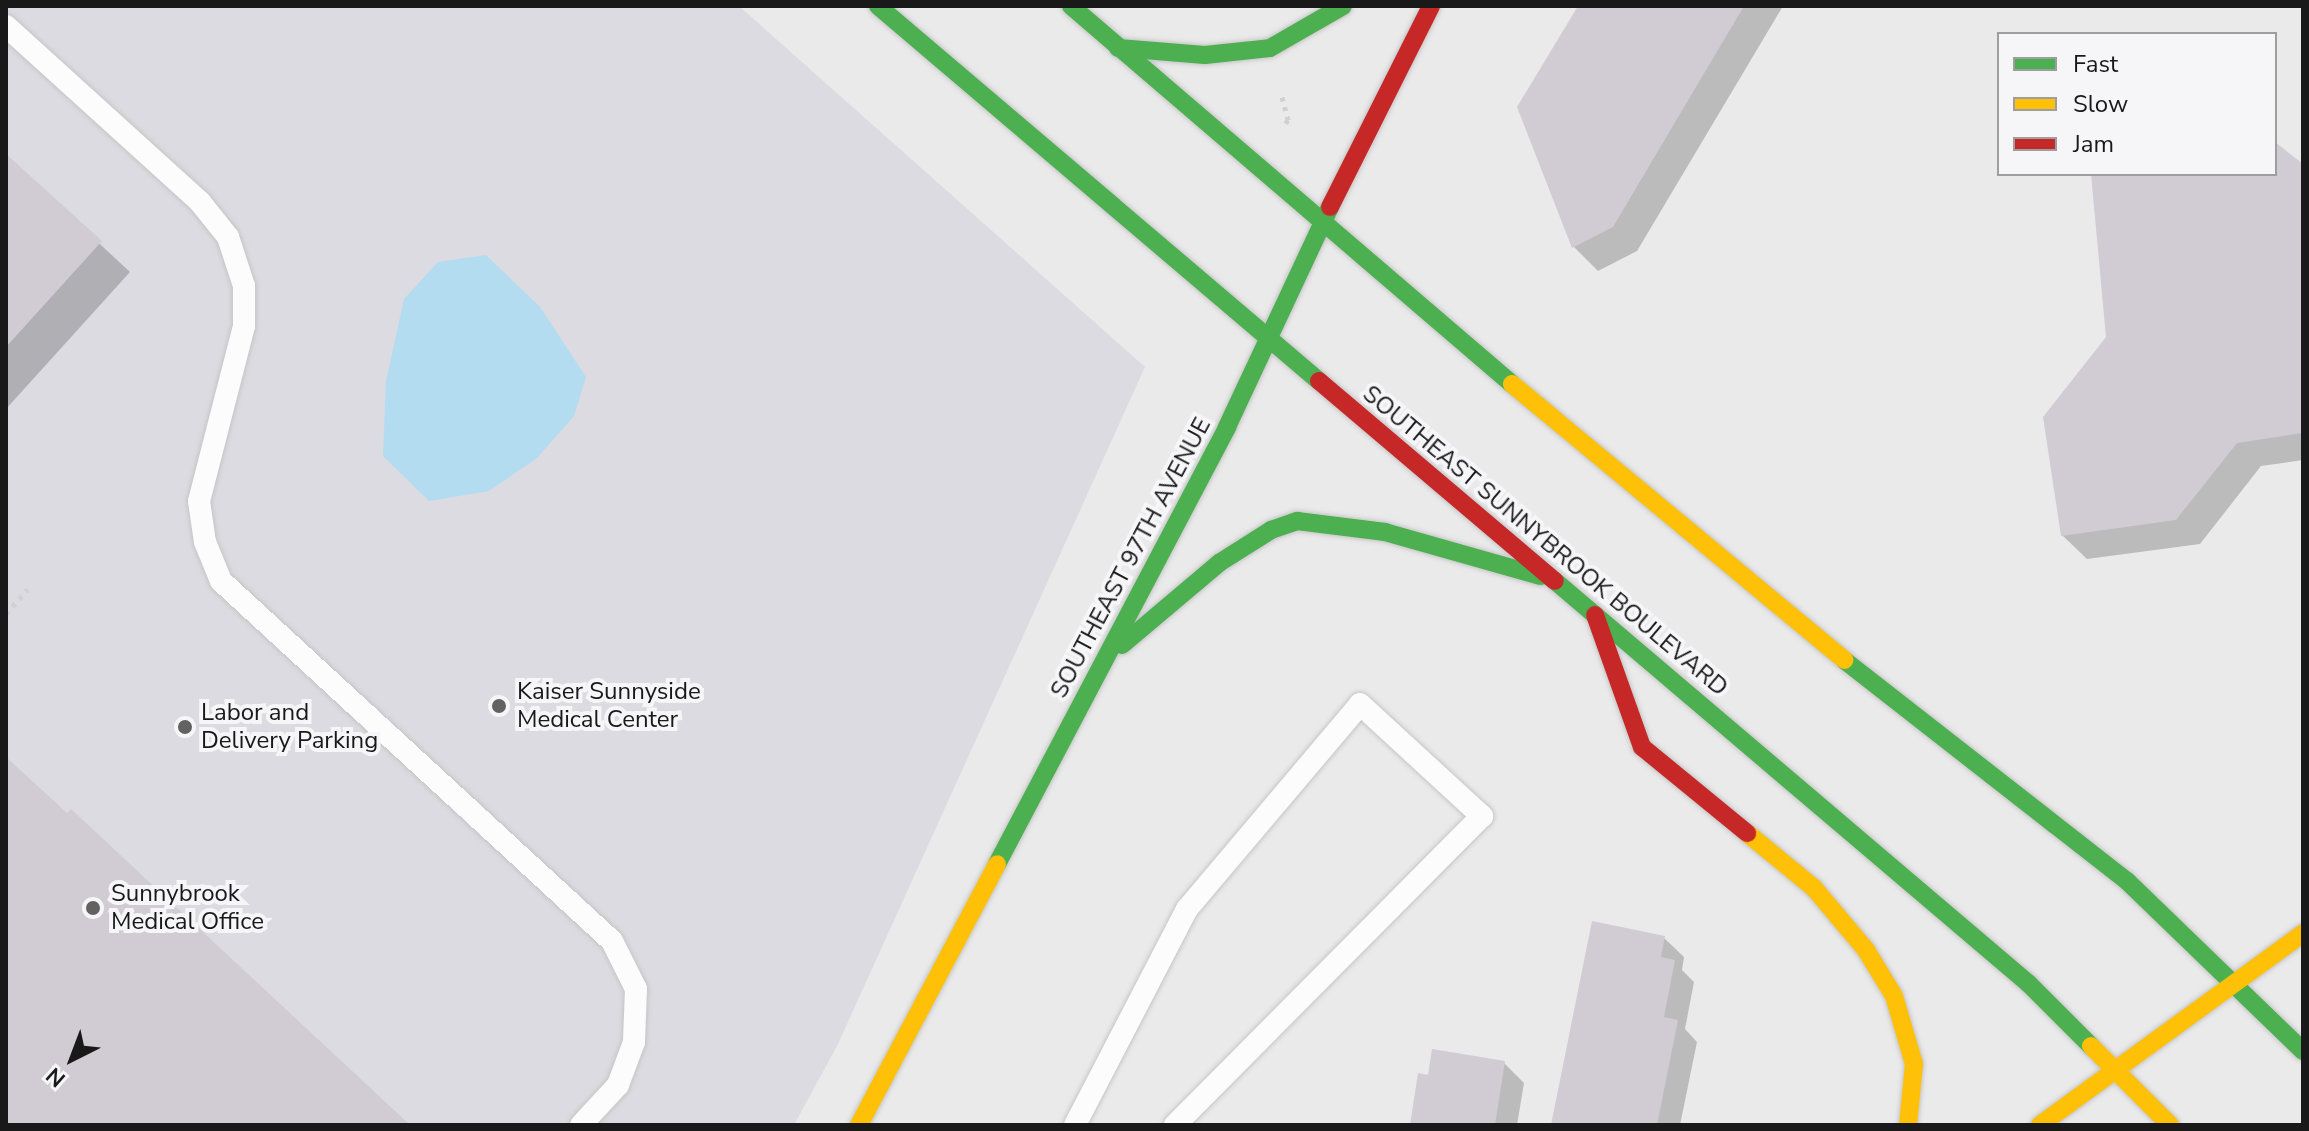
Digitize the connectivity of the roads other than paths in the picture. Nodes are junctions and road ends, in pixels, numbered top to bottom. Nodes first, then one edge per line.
1 (878, 6) edge
2 (1071, 6) edge
3 (1343, 6) edge
4 (1431, 6) edge
5 (6, 26) edge
6 (1118, 48) junction
7 (1322, 223) junction
8 (1269, 337) junction
9 (1555, 580) junction
10 (1595, 615) junction
11 (1105, 659) junction
12 (2303, 933) edge
13 (2232, 983) junction
14 (2303, 1051) edge
15 (2115, 1069) junction
16 (581, 1125) edge
17 (859, 1125) edge
18 (1075, 1125) edge
19 (1175, 1125) edge
20 (1908, 1125) edge
21 (2040, 1125) edge
22 (2170, 1125) edge

1 - 8 main road, SOUTHEAST SUNNYBROOK BOULEVARD
2 - 6 main road
3 - 6 main road
4 - 7 main road, SOUTHEAST 97TH AVENUE
5 - 16 lane
6 - 7 main road
7 - 8 main road, SOUTHEAST 97TH AVENUE
7 - 13 main road
8 - 9 main road, SOUTHEAST SUNNYBROOK BOULEVARD
8 - 11 main road, SOUTHEAST 97TH AVENUE
9 - 10 main road, SOUTHEAST SUNNYBROOK BOULEVARD
9 - 11 main road
10 - 15 main road, SOUTHEAST SUNNYBROOK BOULEVARD
10 - 20 main road
11 - 17 main road, SOUTHEAST 97TH AVENUE
12 - 13 main road
13 - 14 main road
13 - 15 main road
15 - 21 main road
15 - 22 main road, SOUTHEAST SUNNYBROOK BOULEVARD
18 - 19 lane

